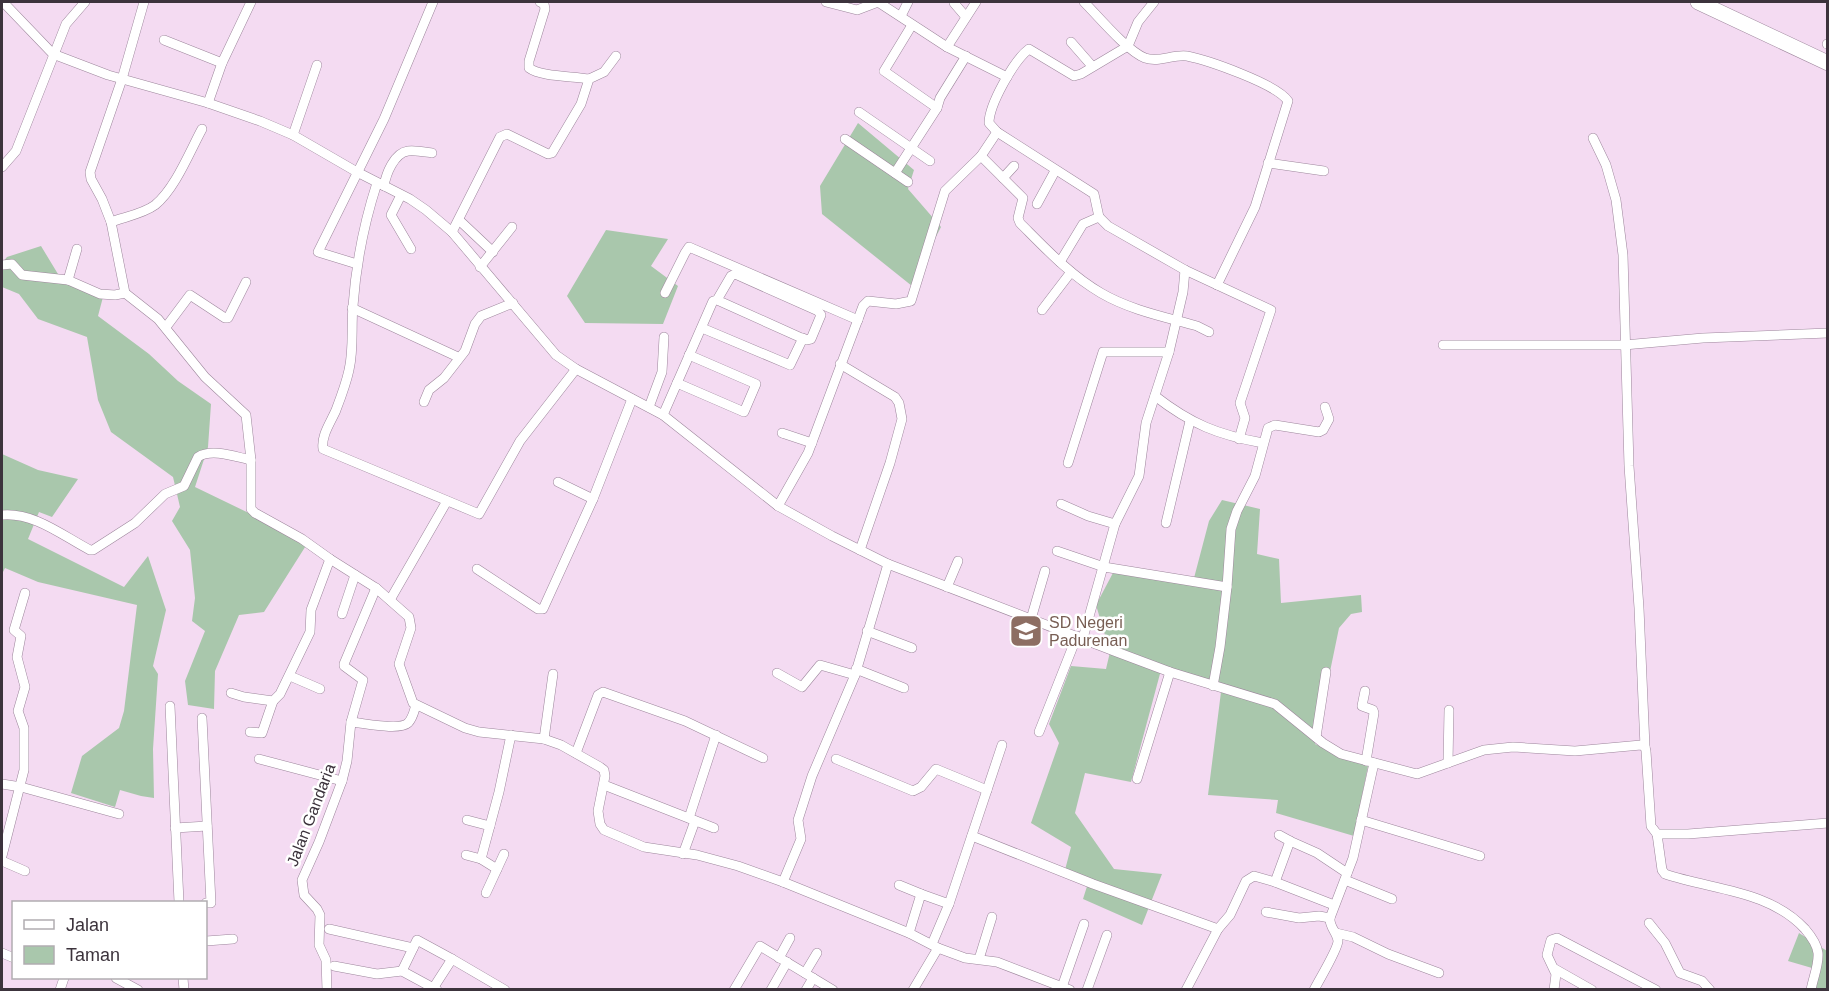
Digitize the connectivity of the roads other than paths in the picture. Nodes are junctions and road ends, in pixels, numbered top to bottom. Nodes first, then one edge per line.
1 (2, 2) edge
2 (85, 2) edge
3 (144, 2) edge
4 (249, 2) edge
5 (433, 2) edge
6 (540, 2) edge
7 (826, 2) edge
8 (908, 2) edge
9 (976, 2) edge
10 (1084, 2) edge
11 (1154, 2) edge
12 (1698, 2) edge
13 (954, 3) dead end
14 (865, 5) edge
15 (901, 16) junction
16 (966, 17) junction
17 (912, 25) junction
18 (164, 40) dead end
19 (1071, 42) dead end
20 (1128, 46) junction
21 (946, 47) junction
22 (53, 54) junction
23 (616, 56) dead end
24 (966, 56) junction
25 (222, 63) junction
26 (1827, 63) edge
27 (317, 65) dead end
28 (1092, 66) junction
29 (1006, 77) junction
30 (122, 79) junction
31 (589, 79) junction
32 (208, 103) junction
33 (937, 108) junction
34 (859, 112) dead end
35 (202, 129) dead end
36 (997, 132) junction
37 (293, 135) junction
38 (1593, 138) dead end
39 (845, 139) dead end
40 (911, 148) junction
41 (432, 153) dead end
42 (981, 156) junction
43 (930, 161) dead end
44 (1268, 163) junction
45 (1014, 166) dead end
46 (2, 167) edge
47 (1055, 171) junction
48 (1324, 171) dead end
49 (357, 172) junction
50 (895, 173) junction
51 (1003, 178) junction
52 (908, 182) dead end
53 (381, 185) junction
54 (401, 195) junction
55 (1037, 204) dead end
56 (1099, 217) junction
57 (459, 220) junction
58 (111, 222) junction
59 (512, 227) dead end
60 (452, 232) junction
61 (77, 249) dead end
62 (411, 249) dead end
63 (494, 252) junction
64 (1060, 262) junction
65 (357, 264) junction
66 (2, 265) edge
67 (480, 267) junction
68 (1185, 270) junction
69 (1071, 272) junction
70 (68, 280) junction
71 (246, 282) dead end
72 (1217, 285) junction
73 (126, 293) junction
74 (665, 293) dead end
75 (717, 300) junction
76 (513, 303) junction
77 (352, 308) junction
78 (1042, 310) dead end
79 (858, 320) junction
80 (1176, 320) junction
81 (166, 327) junction
82 (702, 328) junction
83 (1209, 332) dead end
84 (1827, 333) edge
85 (664, 338) dead end
86 (803, 338) junction
87 (1443, 345) dead end
88 (1624, 345) junction
89 (1169, 352) junction
90 (690, 355) junction
91 (459, 357) junction
92 (840, 364) junction
93 (576, 369) junction
94 (677, 383) junction
95 (1155, 396) junction
96 (632, 399) junction
97 (424, 402) dead end
98 (649, 407) junction
99 (1325, 407) dead end
100 (663, 416) junction
101 (1190, 421) junction
102 (782, 433) dead end
103 (1239, 439) junction
104 (812, 443) junction
105 (1263, 443) junction
106 (251, 460) junction
107 (1068, 463) dead end
108 (558, 482) dead end
109 (593, 499) junction
110 (447, 501) junction
111 (1061, 504) dead end
112 (778, 506) junction
113 (2, 515) edge
114 (1166, 523) dead end
115 (1115, 524) junction
116 (860, 550) junction
117 (1057, 551) dead end
118 (330, 559) junction
119 (958, 561) dead end
120 (888, 564) junction
121 (1104, 567) junction
122 (477, 569) dead end
123 (1045, 571) dead end
124 (355, 575) junction
125 (947, 587) junction
126 (1227, 587) junction
127 (376, 588) junction
128 (25, 593) dead end
129 (390, 600) junction
130 (342, 614) dead end
131 (1031, 619) junction
132 (867, 631) junction
133 (1080, 637) junction
134 (912, 648) dead end
135 (855, 672) junction
136 (1170, 672) junction
137 (1326, 672) dead end
138 (777, 673) dead end
139 (553, 674) dead end
140 (290, 676) junction
141 (1213, 686) junction
142 (904, 688) dead end
143 (320, 689) dead end
144 (1365, 691) dead end
145 (231, 693) dead end
146 (273, 701) junction
147 (416, 705) junction
148 (170, 706) dead end
149 (1449, 710) dead end
150 (202, 718) dead end
151 (351, 722) junction
152 (250, 732) dead end
153 (1039, 732) dead end
154 (511, 735) junction
155 (716, 735) junction
156 (1316, 737) junction
157 (544, 740) junction
158 (1002, 745) dead end
159 (1645, 747) junction
160 (576, 753) junction
161 (763, 758) dead end
162 (259, 759) dead end
163 (836, 759) dead end
164 (1370, 762) junction
165 (1448, 763) junction
166 (1137, 779) dead end
167 (342, 781) junction
168 (2, 784) edge
169 (604, 785) junction
170 (21, 787) junction
171 (987, 790) junction
172 (119, 814) dead end
173 (467, 820) dead end
174 (692, 820) junction
175 (1361, 820) junction
176 (1827, 823) edge
177 (207, 826) junction
178 (490, 826) junction
179 (175, 828) junction
180 (714, 828) dead end
181 (1658, 834) junction
182 (1279, 835) dead end
183 (972, 836) junction
184 (1290, 841) junction
185 (683, 854) junction
186 (466, 855) dead end
187 (504, 855) dead end
188 (2, 856) edge
189 (1480, 856) dead end
190 (481, 859) junction
191 (2, 861) edge
192 (497, 869) junction
193 (25, 871) dead end
194 (1346, 877) junction
195 (783, 882) junction
196 (1275, 882) junction
197 (899, 885) dead end
198 (486, 893) dead end
199 (921, 894) junction
200 (1392, 899) dead end
201 (179, 901) edge
202 (207, 903) edge
203 (949, 904) junction
204 (1334, 905) junction
205 (1266, 912) dead end
206 (992, 917) dead end
207 (1330, 918) junction
208 (1649, 923) dead end
209 (1084, 924) dead end
210 (1218, 928) junction
211 (329, 929) dead end
212 (909, 933) junction
213 (1336, 933) junction
214 (1107, 935) dead end
215 (790, 938) dead end
216 (233, 939) dead end
217 (207, 940) edge
218 (935, 946) junction
219 (413, 948) junction
220 (817, 953) dead end
221 (452, 959) junction
222 (979, 959) junction
223 (783, 960) junction
224 (334, 966) dead end
225 (1555, 969) junction
226 (402, 971) junction
227 (1439, 973) dead end
228 (809, 976) junction
229 (118, 979) edge
230 (1066, 988) edge
231 (434, 989) edge
232 (138, 990) edge
233 (327, 990) edge
234 (505, 990) edge
235 (734, 990) edge
236 (771, 990) edge
237 (806, 990) edge
238 (833, 990) edge
239 (913, 990) edge
240 (1087, 990) edge
241 (1186, 990) edge
242 (1314, 990) edge
243 (1554, 990) edge
244 (1592, 990) edge
245 (1656, 990) edge
246 (1710, 990) edge
247 (1810, 990) edge

1 - 22 street
2 - 22 street
3 - 30 street
4 - 25 street
5 - 49 street
6 - 31 street
7 - 14 street
8 - 15 street
9 - 16 street
10 - 20 street
11 - 20 street
12 - 26 main road
13 - 16 street
14 - 15 street
15 - 17 street
16 - 21 street
17 - 21 street
17 - 33 street
18 - 25 street
19 - 28 street
20 - 28 street
20 - 44 street
21 - 24 street
22 - 30 street
22 - 46 street
23 - 31 street
24 - 29 street
24 - 33 street
25 - 32 street
27 - 37 street
28 - 29 street
29 - 36 street
30 - 32 street
30 - 58 street
31 - 57 street
32 - 37 street
33 - 40 street
34 - 40 street
35 - 58 street
36 - 42 street
36 - 47 street
37 - 49 street
38 - 88 street
39 - 50 street
40 - 43 street
40 - 50 street
41 - 53 street
42 - 51 street
42 - 79 street
44 - 48 street
44 - 72 street
45 - 51 street
47 - 55 street
47 - 56 street
49 - 53 street
49 - 65 street
50 - 52 street
51 - 64 street
53 - 54 street
53 - 65 street
54 - 60 street
54 - 62 street
56 - 64 street
56 - 68 street
57 - 60 street
57 - 63 street
58 - 73 street
59 - 63 street
60 - 67 street
61 - 70 street
63 - 67 street
64 - 69 street
65 - 77 street
66 - 70 street
67 - 76 street
68 - 72 street
68 - 80 street
69 - 78 street
69 - 80 street
70 - 73 street
71 - 81 street
72 - 103 street
73 - 81 street
74 - 79 street
75 - 82 street
75 - 86 street
75 - 86 street
76 - 91 street
76 - 93 street
77 - 91 street
77 - 110 street
79 - 92 street
80 - 83 street
80 - 89 street
81 - 106 street
82 - 86 street
82 - 90 street
84 - 88 street
85 - 98 street
87 - 88 street
88 - 159 street
89 - 95 street
89 - 107 street
90 - 94 street
90 - 94 street
91 - 97 street
92 - 104 street
92 - 116 street
93 - 96 street
93 - 110 street
94 - 100 street
95 - 101 street
95 - 115 street
96 - 98 street
96 - 109 street
98 - 100 street
99 - 105 street
100 - 112 street
101 - 103 street
101 - 114 street
102 - 104 street
103 - 105 street
104 - 112 street
105 - 126 street
106 - 113 street
106 - 118 street
108 - 109 street
109 - 122 street
110 - 129 street
111 - 115 street
112 - 116 street
115 - 121 street
116 - 120 street
117 - 121 street
118 - 124 street
118 - 140 street
119 - 125 street
120 - 125 street
120 - 132 street
121 - 126 street
121 - 133 street
123 - 131 street
124 - 127 street
124 - 130 street
125 - 131 street
126 - 141 street
127 - 129 street
127 - 151 street, Jalan Gandaria
128 - 170 street
129 - 147 street
131 - 133 street
132 - 134 street
132 - 135 street
133 - 136 street
133 - 153 street
135 - 138 street
135 - 142 street
135 - 195 street
136 - 141 street
136 - 166 street
137 - 156 street
139 - 157 street
140 - 143 street
140 - 146 street
141 - 156 street
144 - 164 street
145 - 146 street
146 - 152 street
147 - 151 street
147 - 154 street
148 - 179 street
149 - 165 street
150 - 177 street
151 - 167 street, Jalan Gandaria
154 - 157 street
154 - 178 street
155 - 160 street
155 - 161 street
155 - 174 street
156 - 164 street
157 - 160 street
158 - 171 street
159 - 165 street
159 - 181 street
160 - 169 street
162 - 167 street
163 - 171 street
164 - 165 street
164 - 175 street
167 - 233 street, Jalan Gandaria
168 - 170 street
169 - 174 street
169 - 185 street
170 - 172 street
170 - 188 street
171 - 183 street
173 - 178 street
174 - 180 street
174 - 185 street
175 - 189 street
175 - 194 street
176 - 181 street
177 - 179 street
177 - 202 street
178 - 190 street
179 - 201 street
181 - 247 street
182 - 184 street
183 - 203 street
183 - 210 street
184 - 194 street
184 - 196 street
185 - 195 street
186 - 190 street
187 - 192 street
190 - 192 street
191 - 193 street
192 - 198 street
194 - 200 street
194 - 204 street
195 - 212 street
196 - 204 street
196 - 210 street
197 - 199 street
199 - 203 street
199 - 212 street
203 - 218 street
204 - 207 street
205 - 207 street
206 - 222 street
207 - 213 street
208 - 246 street
209 - 230 street
210 - 241 street
211 - 219 street
212 - 218 street
213 - 227 street
213 - 242 street
214 - 240 street
215 - 223 street
216 - 217 street
218 - 222 street
218 - 239 street
219 - 221 street
219 - 226 street
220 - 228 street
221 - 231 street
221 - 234 street
222 - 230 street
223 - 228 street
223 - 235 street
223 - 236 street
224 - 226 street
225 - 243 street
225 - 244 street
225 - 245 street
226 - 231 street
228 - 237 street
228 - 238 street
229 - 232 street

